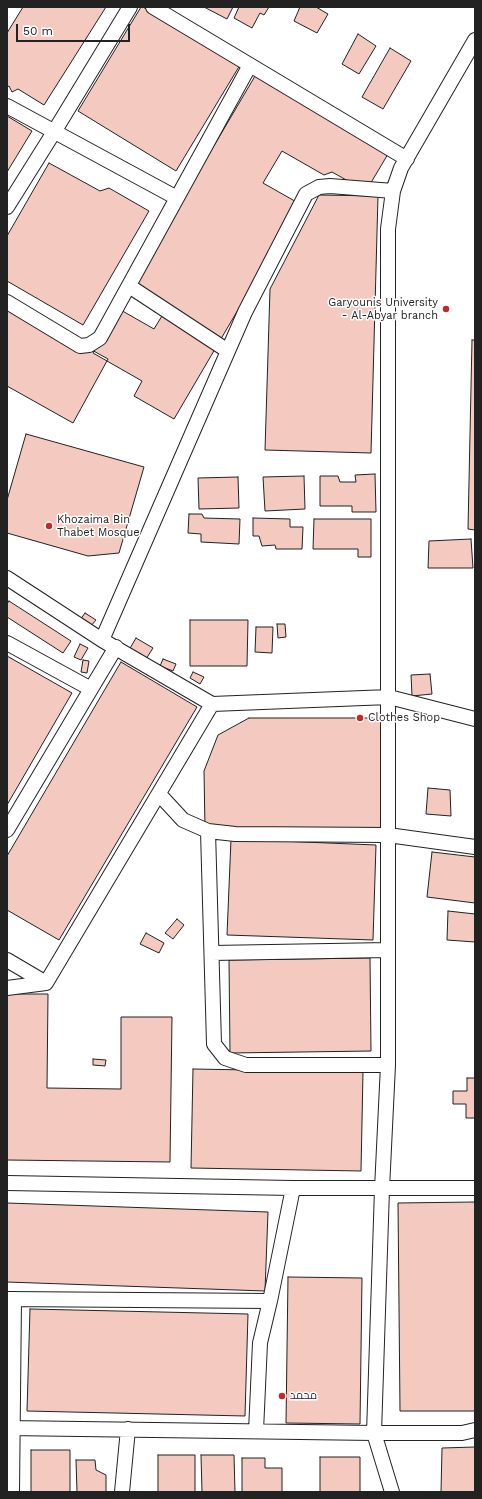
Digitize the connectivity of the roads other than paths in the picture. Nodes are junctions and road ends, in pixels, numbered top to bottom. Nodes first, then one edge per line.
1 (130, 7) edge
2 (153, 7) edge
3 (475, 40) edge
4 (250, 65) junction
5 (7, 106) edge
6 (54, 132) junction
7 (407, 159) junction
8 (393, 192) junction
9 (177, 198) junction
10 (7, 207) edge
11 (129, 286) junction
12 (7, 302) edge
13 (228, 351) junction
14 (7, 578) edge
15 (102, 640) junction
16 (7, 643) edge
17 (116, 648) junction
18 (91, 689) junction
19 (389, 697) junction
20 (212, 704) junction
21 (475, 719) edge
22 (159, 794) junction
23 (7, 830) edge
24 (208, 831) junction
25 (388, 835) junction
26 (475, 847) edge
27 (388, 950) junction
28 (212, 953) junction
29 (7, 960) edge
30 (46, 983) junction
31 (7, 988) edge
32 (388, 1065) junction
33 (7, 1183) edge
34 (293, 1188) junction
35 (475, 1188) edge
36 (382, 1189) junction
37 (11, 1299) edge
38 (270, 1301) junction
39 (10, 1428) edge
40 (128, 1430) junction
41 (475, 1430) edge
42 (256, 1431) junction
43 (374, 1433) junction
44 (12, 1492) edge
45 (122, 1492) edge
46 (392, 1492) edge

1 - 6 street
2 - 4 street
3 - 7 street
4 - 7 street
4 - 9 street
5 - 6 street
6 - 9 street
6 - 10 street
7 - 8 street
8 - 13 street
8 - 19 street
9 - 11 street
11 - 12 street
11 - 13 street
13 - 15 street
14 - 15 street
15 - 17 street
16 - 18 street
17 - 18 street
17 - 20 street
18 - 23 street
19 - 20 street
19 - 21 street
19 - 25 street
20 - 22 street
22 - 24 street
22 - 30 street
24 - 25 street
24 - 28 street
25 - 26 street
25 - 27 street
27 - 28 street
27 - 32 street
28 - 32 street
29 - 30 street
30 - 31 street
32 - 36 street
33 - 34 street
34 - 36 street
34 - 38 street
35 - 36 street
36 - 43 street
37 - 38 street
37 - 39 street
38 - 42 street
39 - 40 street
39 - 44 street
40 - 42 street
40 - 45 street
41 - 43 street
42 - 43 street
43 - 46 street

